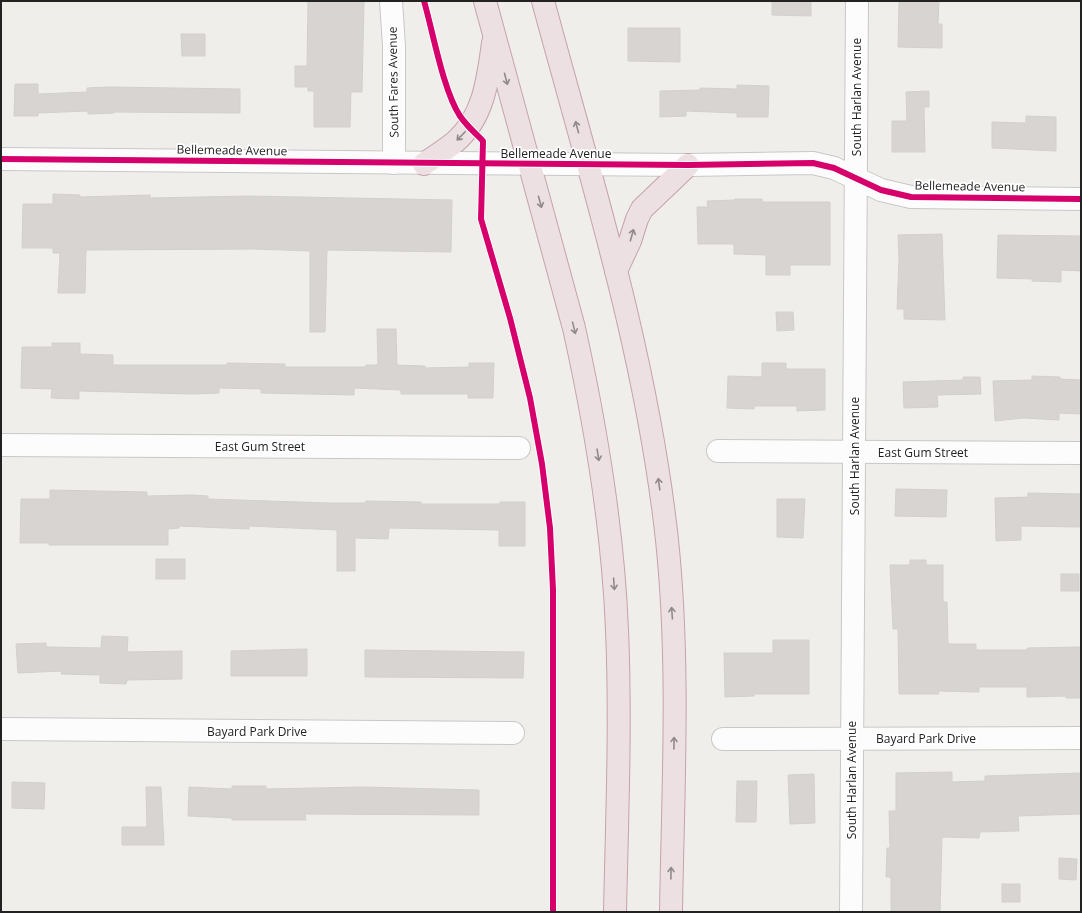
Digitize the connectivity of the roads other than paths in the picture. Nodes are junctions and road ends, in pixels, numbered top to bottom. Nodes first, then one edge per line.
1 (391, 1) edge
2 (485, 1) edge
3 (543, 1) edge
4 (857, 1) edge
5 (494, 34) junction
6 (1, 158) edge
7 (394, 163) junction
8 (424, 164) junction
9 (530, 164) junction
10 (587, 164) junction
11 (688, 165) junction
12 (856, 177) junction
13 (1081, 200) edge
14 (616, 271) junction
15 (1, 445) edge
16 (519, 448) dead end
17 (718, 450) dead end
18 (854, 452) junction
19 (1081, 453) edge
20 (1, 729) edge
21 (513, 733) dead end
22 (851, 738) junction
23 (1081, 738) edge
24 (723, 739) dead end
25 (615, 912) edge
26 (671, 912) edge
27 (851, 912) edge

1 - 7 street, South Fares Avenue
2 - 5 highway
10 -> 3 highway
4 - 12 street, South Harlan Avenue
5 -> 8 highway
5 -> 9 highway
6 - 7 street, Bellemeade Avenue
7 - 8 street, Bellemeade Avenue
8 - 9 street, Bellemeade Avenue
9 - 10 street, Bellemeade Avenue
9 -> 25 highway
10 - 11 street, Bellemeade Avenue
10 - 14 highway
11 - 12 street, Bellemeade Avenue
14 -> 11 highway
12 - 13 street, Bellemeade Avenue
12 - 18 street, South Harlan Avenue
26 -> 14 highway
15 - 16 street, East Gum Street
17 - 18 street, East Gum Street
18 - 19 street, East Gum Street
18 - 22 street, South Harlan Avenue
20 - 21 street, Bayard Park Drive
22 - 23 street, Bayard Park Drive
22 - 24 street, Bayard Park Drive
22 - 27 street, South Harlan Avenue

